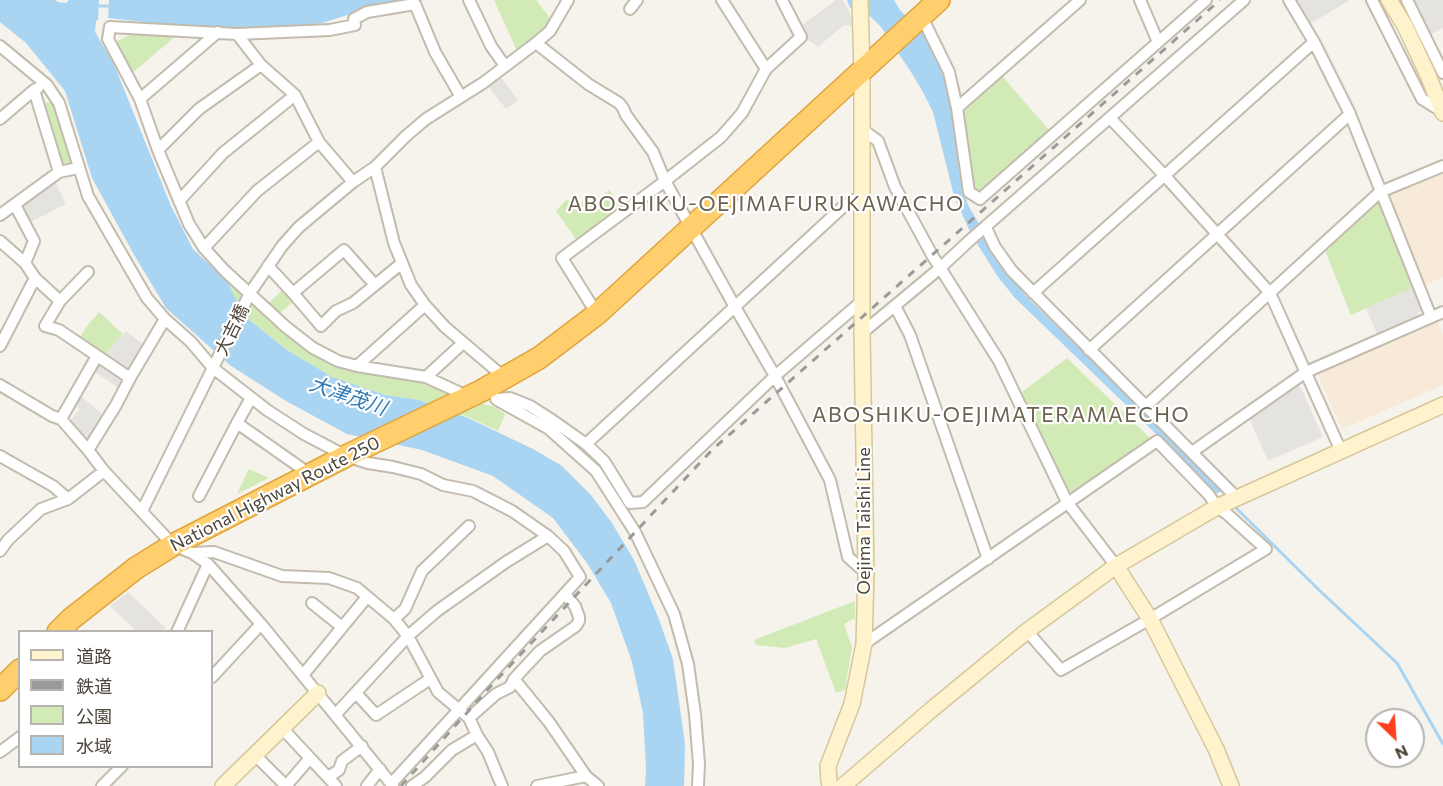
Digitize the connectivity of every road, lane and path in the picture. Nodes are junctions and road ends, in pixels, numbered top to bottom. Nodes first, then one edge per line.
1 (469, 0) edge
2 (568, 0) edge
3 (722, 0) edge
4 (782, 0) edge
5 (939, 0) edge
6 (1080, 0) edge
7 (1140, 0) edge
8 (1206, 0) edge
9 (1244, 0) edge
10 (1289, 0) edge
11 (1372, 0) edge
12 (1389, 0) edge
13 (1407, 0) edge
14 (860, 7) edge
15 (922, 17) junction
16 (218, 32) junction
17 (237, 34) junction
18 (1158, 42) junction
19 (1314, 42) junction
20 (536, 43) junction
21 (0, 46) edge
22 (261, 65) junction
23 (505, 66) junction
24 (766, 69) junction
25 (862, 71) junction
26 (1443, 73) edge
27 (47, 85) junction
28 (34, 90) junction
29 (295, 95) junction
30 (461, 97) junction
31 (140, 99) junction
32 (957, 108) junction
33 (1443, 112) edge
34 (1350, 114) junction
35 (1110, 118) junction
36 (0, 119) edge
37 (862, 129) junction
38 (319, 142) junction
39 (158, 150) junction
40 (1443, 166) edge
41 (375, 167) junction
42 (78, 168) junction
43 (59, 172) junction
44 (1165, 176) junction
45 (665, 181) junction
46 (353, 182) junction
47 (1380, 192) junction
48 (862, 196) junction
49 (179, 201) junction
50 (15, 205) junction
51 (0, 215) edge
52 (692, 228) junction
53 (986, 228) junction
54 (1217, 234) junction
55 (0, 241) edge
56 (204, 248) junction
57 (25, 263) junction
58 (402, 263) junction
59 (268, 266) junction
60 (939, 269) junction
61 (88, 272) dead end
62 (35, 278) junction
63 (375, 285) junction
64 (250, 292) junction
65 (293, 293) junction
66 (1033, 293) junction
67 (1270, 293) junction
68 (862, 301) junction
69 (60, 302) junction
70 (425, 305) junction
71 (895, 306) junction
72 (735, 307) junction
73 (1443, 312) edge
74 (597, 314) junction
75 (1431, 317) junction
76 (165, 318) junction
77 (862, 333) junction
78 (463, 343) junction
79 (0, 346) edge
80 (1089, 350) junction
81 (97, 356) junction
82 (357, 366) junction
83 (213, 368) junction
84 (1306, 372) junction
85 (776, 376) junction
86 (426, 377) junction
87 (130, 378) junction
88 (505, 378) junction
89 (0, 385) edge
90 (481, 395) junction
91 (251, 398) junction
92 (1147, 405) junction
93 (1443, 405) edge
94 (61, 418) junction
95 (237, 423) junction
96 (586, 444) junction
97 (88, 450) junction
98 (1341, 451) junction
99 (1192, 452) junction
100 (0, 456) edge
101 (346, 456) junction
102 (104, 471) junction
103 (311, 475) junction
104 (199, 496) dead end
105 (1237, 498) junction
106 (68, 499) junction
107 (1067, 502) junction
108 (1217, 507) junction
109 (142, 511) junction
110 (469, 526) dead end
111 (548, 536) junction
112 (183, 549) junction
113 (0, 551) edge
114 (988, 559) junction
115 (208, 564) junction
116 (1116, 566) junction
117 (866, 573) junction
118 (565, 594) junction
119 (367, 597) junction
120 (312, 603) dead end
121 (394, 619) junction
122 (1150, 620) junction
123 (261, 624) junction
124 (342, 627) junction
125 (60, 630) edge
126 (178, 630) edge
127 (1027, 632) junction
128 (408, 636) junction
129 (864, 644) junction
130 (18, 672) edge
131 (213, 675) edge
132 (303, 675) junction
133 (430, 679) junction
134 (514, 679) junction
135 (0, 690) edge
136 (318, 693) junction
137 (356, 693) junction
138 (460, 710) junction
139 (336, 714) junction
140 (470, 718) junction
141 (282, 728) junction
142 (477, 735) junction
143 (18, 738) edge
144 (362, 746) junction
145 (0, 752) edge
146 (255, 755) junction
147 (310, 758) junction
148 (828, 766) junction
149 (120, 768) edge
150 (380, 769) junction
151 (586, 776) junction
152 (328, 777) junction
153 (392, 785) edge
154 (498, 785) edge
155 (102, 786) edge
156 (223, 786) edge
157 (286, 786) edge
158 (336, 786) edge
159 (367, 786) edge
160 (412, 786) edge
161 (537, 786) edge
162 (598, 786) edge
163 (698, 786) edge
164 (816, 786) edge
165 (830, 786) edge
166 (843, 786) edge
167 (1231, 786) edge

1 - 23 street
2 - 20 street, 大吉橋
3 - 24 street
4 - 24 street
5 - 15 highway, National Highway Route 250
6 - 32 street
7 - 18 street
8 - 18 street
9 - 35 street
10 - 19 street
11 - 33 street
12 - 33 street
13 - 26 street
14 - 25 street, Oejima Taishi Line
15 - 25 highway, National Highway Route 250
15 - 32 street
16 - 17 street
16 - 31 street
16 - 31 street
17 - 22 street
17 - 30 street
18 - 32 street
19 - 34 street
19 - 44 street
20 - 23 street, 大吉橋
20 - 45 street
21 - 27 street
22 - 29 street
22 - 39 street
23 - 30 street, 大吉橋
24 - 45 street
25 - 37 street, Oejima Taishi Line
25 - 52 highway, National Highway Route 250
27 - 28 street
27 - 42 street
28 - 36 street
28 - 43 street
29 - 38 street
29 - 49 street
30 - 41 street, 大吉橋
31 - 39 street
34 - 47 street
34 - 54 street
35 - 44 street
35 - 53 street
37 - 48 street, Oejima Taishi Line
37 - 60 street
38 - 46 street
38 - 56 street
39 - 49 street
40 - 47 street
41 - 46 street, 大吉橋
41 - 58 street
42 - 43 street
42 - 76 street
43 - 50 street
44 - 54 street
44 - 66 street
45 - 52 street
45 - 74 street
46 - 59 street, 大吉橋
47 - 67 street
47 - 75 street
48 - 68 street, Oejima Taishi Line
48 - 72 street
49 - 56 street
50 - 51 street
50 - 57 street
52 - 72 street
52 - 74 highway, National Highway Route 250
53 - 60 street
53 - 66 street
54 - 67 street
54 - 80 street
55 - 57 street
56 - 64 street
57 - 62 street
58 - 63 street
58 - 70 street
59 - 64 street, 大吉橋
59 - 65 street
60 - 71 street
60 - 107 street
61 - 69 street
62 - 69 street
62 - 79 street
63 - 65 street
63 - 65 street
64 - 82 street
64 - 83 street, 大吉橋
66 - 80 street
67 - 84 street
67 - 92 street
68 - 77 street, Oejima Taishi Line
68 - 85 street
69 - 81 street
70 - 78 street
70 - 82 street
71 - 77 street
71 - 114 street
72 - 85 street
72 - 96 street
73 - 75 street
74 - 88 highway, National Highway Route 250
75 - 84 street
76 - 83 street
76 - 87 street
77 - 117 street, Oejima Taishi Line
78 - 86 street
78 - 88 street
80 - 92 street
81 - 87 street
81 - 94 street
82 - 86 street
83 - 91 street
83 - 109 street, 大吉橋
84 - 98 street
84 - 99 street
85 - 96 street
85 - 117 street
86 - 90 street
87 - 97 street
88 - 90 highway, National Highway Route 250
89 - 94 street
90 - 96 street
90 - 101 highway, National Highway Route 250
90 - 163 street
91 - 95 street
91 - 101 street
92 - 99 street
93 - 98 street
94 - 97 street
95 - 103 street
95 - 104 street
97 - 102 street
98 - 105 street
99 - 105 street
100 - 106 street
101 - 103 highway, National Highway Route 250
101 - 111 street
102 - 106 street
102 - 109 street
103 - 112 highway, National Highway Route 250
105 - 108 street
106 - 113 street
107 - 108 street
107 - 114 street
107 - 116 street
108 - 116 street
108 - 122 street
109 - 112 street
110 - 121 street
111 - 118 street
111 - 128 street
112 - 115 street
112 - 119 street
112 - 125 highway, National Highway Route 250
114 - 129 street
115 - 123 street
115 - 126 street
116 - 122 street
116 - 127 street
117 - 129 street, Oejima Taishi Line
118 - 134 street
118 - 138 street
119 - 121 street
119 - 124 street
120 - 124 street
121 - 128 street
122 - 127 street
122 - 167 street
123 - 131 street
123 - 132 street
124 - 132 street
127 - 166 street
128 - 133 street
128 - 137 street
129 - 148 street, Oejima Taishi Line
130 - 135 highway
132 - 136 street
133 - 137 street
133 - 138 street
134 - 140 street
134 - 151 street
136 - 139 street
136 - 141 street
137 - 139 street
138 - 140 street
138 - 153 street
139 - 144 street
140 - 142 street
141 - 146 street
141 - 147 street
142 - 154 street
142 - 160 street
143 - 145 street
144 - 150 street
144 - 152 street
146 - 156 street
146 - 157 street
147 - 152 street
147 - 157 street
148 - 164 street
148 - 165 street, Oejima Taishi Line
149 - 155 street
150 - 153 street
150 - 159 street
151 - 161 street
151 - 162 street
152 - 158 street

